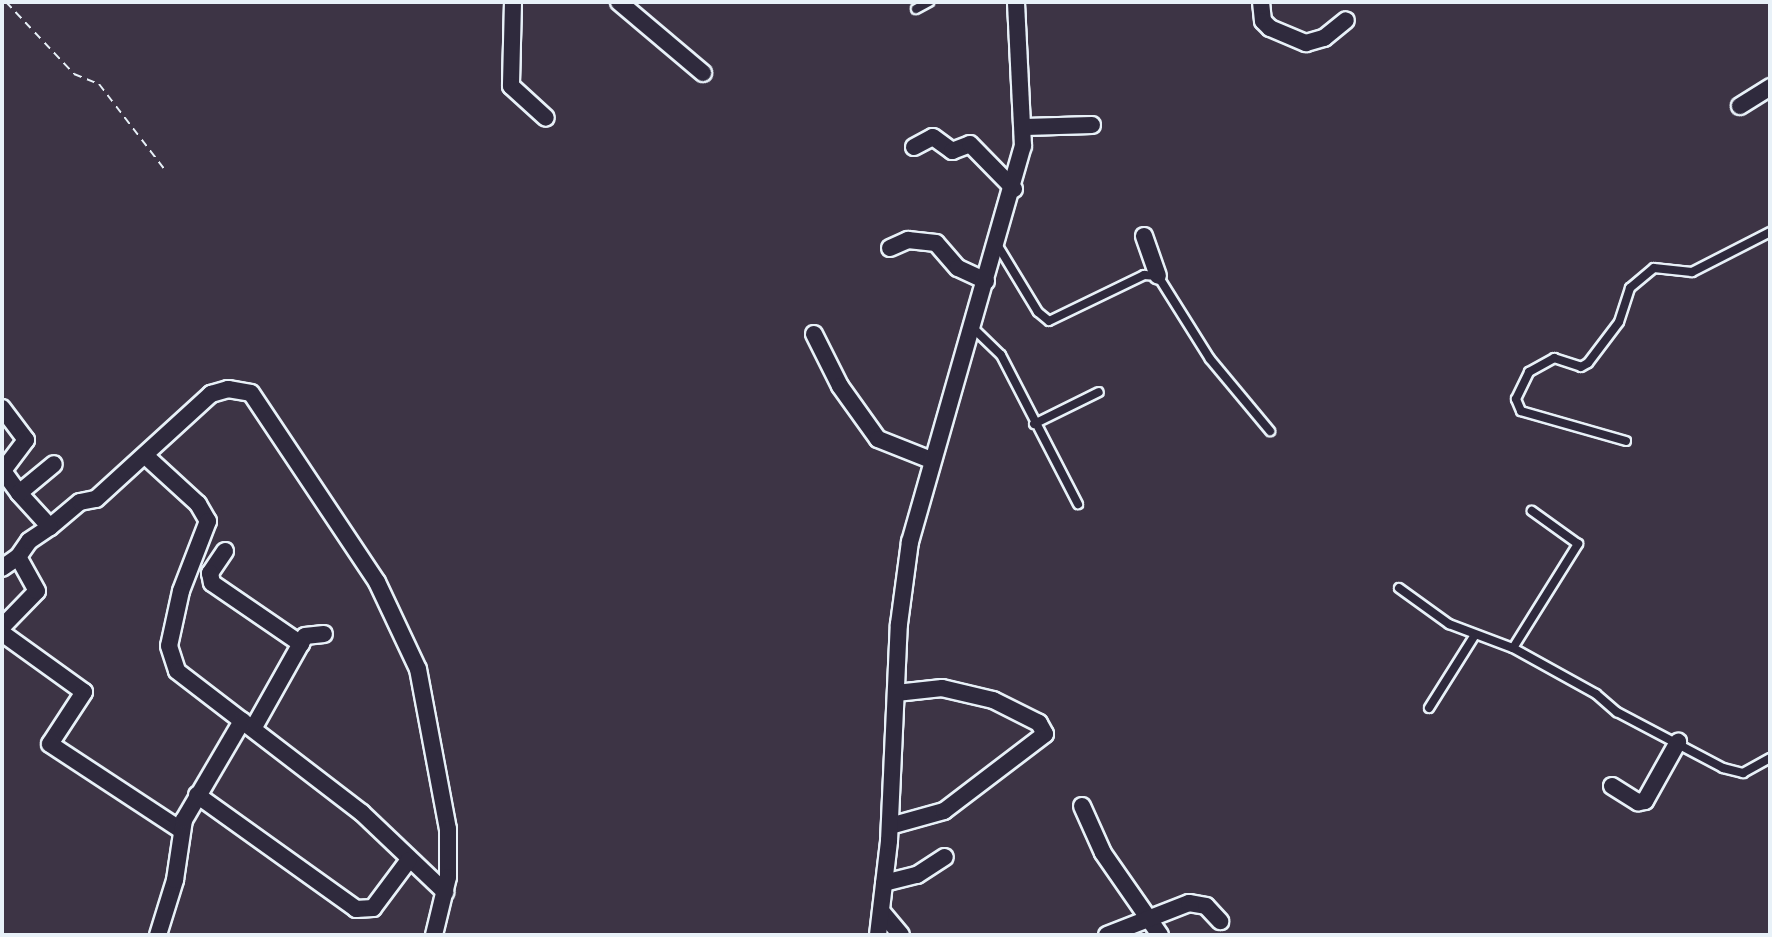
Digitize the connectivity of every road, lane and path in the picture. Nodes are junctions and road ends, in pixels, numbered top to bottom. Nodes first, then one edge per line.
1 (6, 2) edge
2 (513, 2) edge
3 (619, 2) edge
4 (929, 2) edge
5 (1016, 2) edge
6 (1261, 2) edge
7 (916, 9) dead end
8 (1346, 20) dead end
9 (703, 73) dead end
10 (1770, 87) edge
11 (1740, 106) dead end
12 (546, 118) dead end
13 (1092, 125) dead end
14 (1025, 127) junction
15 (914, 147) dead end
16 (165, 170) dead end
17 (1014, 189) junction
18 (1770, 232) edge
19 (1144, 236) dead end
20 (998, 246) junction
21 (890, 248) dead end
22 (1158, 276) junction
23 (986, 281) junction
24 (972, 327) junction
25 (814, 334) dead end
26 (1099, 392) dead end
27 (2, 408) edge
28 (1034, 424) junction
29 (1270, 431) dead end
30 (1626, 441) dead end
31 (150, 460) dead end
32 (931, 460) junction
33 (54, 464) dead end
34 (19, 493) junction
35 (1078, 504) dead end
36 (1532, 511) dead end
37 (50, 527) junction
38 (225, 551) dead end
39 (18, 557) junction
40 (2, 568) edge
41 (1399, 588) dead end
42 (2, 627) edge
43 (2, 633) edge
44 (324, 634) dead end
45 (1475, 635) junction
46 (301, 644) junction
47 (1513, 648) junction
48 (896, 693) junction
49 (1429, 708) dead end
50 (248, 724) junction
51 (1678, 742) junction
52 (1770, 758) edge
53 (1612, 786) dead end
54 (197, 795) junction
55 (1082, 806) dead end
56 (890, 826) junction
57 (181, 830) junction
58 (945, 857) dead end
59 (408, 861) junction
60 (884, 883) junction
61 (445, 892) junction
62 (881, 911) junction
63 (1147, 921) junction
64 (1220, 921) dead end
65 (158, 935) edge
66 (434, 935) edge
67 (878, 935) edge
68 (901, 935) edge
69 (1107, 935) edge
70 (1160, 935) edge

1 - 16 path
2 - 12 street
3 - 9 street
4 - 7 lane
5 - 14 street
6 - 8 street
10 - 11 street
13 - 14 street
14 - 17 street
15 - 17 street
17 - 20 street
18 - 30 lane
19 - 22 street
20 - 22 lane
20 - 23 street
21 - 23 street
22 - 29 lane
23 - 24 street
24 - 28 lane
24 - 32 street
25 - 32 street
26 - 28 lane
27 - 34 street
28 - 35 lane
31 - 50 street
32 - 48 street
33 - 34 street
34 - 37 street
36 - 47 lane
37 - 39 street
37 - 61 street
38 - 46 street
39 - 40 street
39 - 42 street
41 - 45 lane
43 - 57 street
44 - 46 street
45 - 47 lane
45 - 49 lane
46 - 50 street
47 - 51 lane
48 - 56 street
48 - 56 street
50 - 54 street
50 - 59 street
51 - 52 lane
51 - 53 street
54 - 57 street
54 - 59 street
55 - 63 street
56 - 60 street
57 - 65 street
58 - 60 street
59 - 61 street
60 - 62 street
61 - 66 street
62 - 67 street
62 - 68 street
63 - 64 street
63 - 69 street
63 - 70 street

